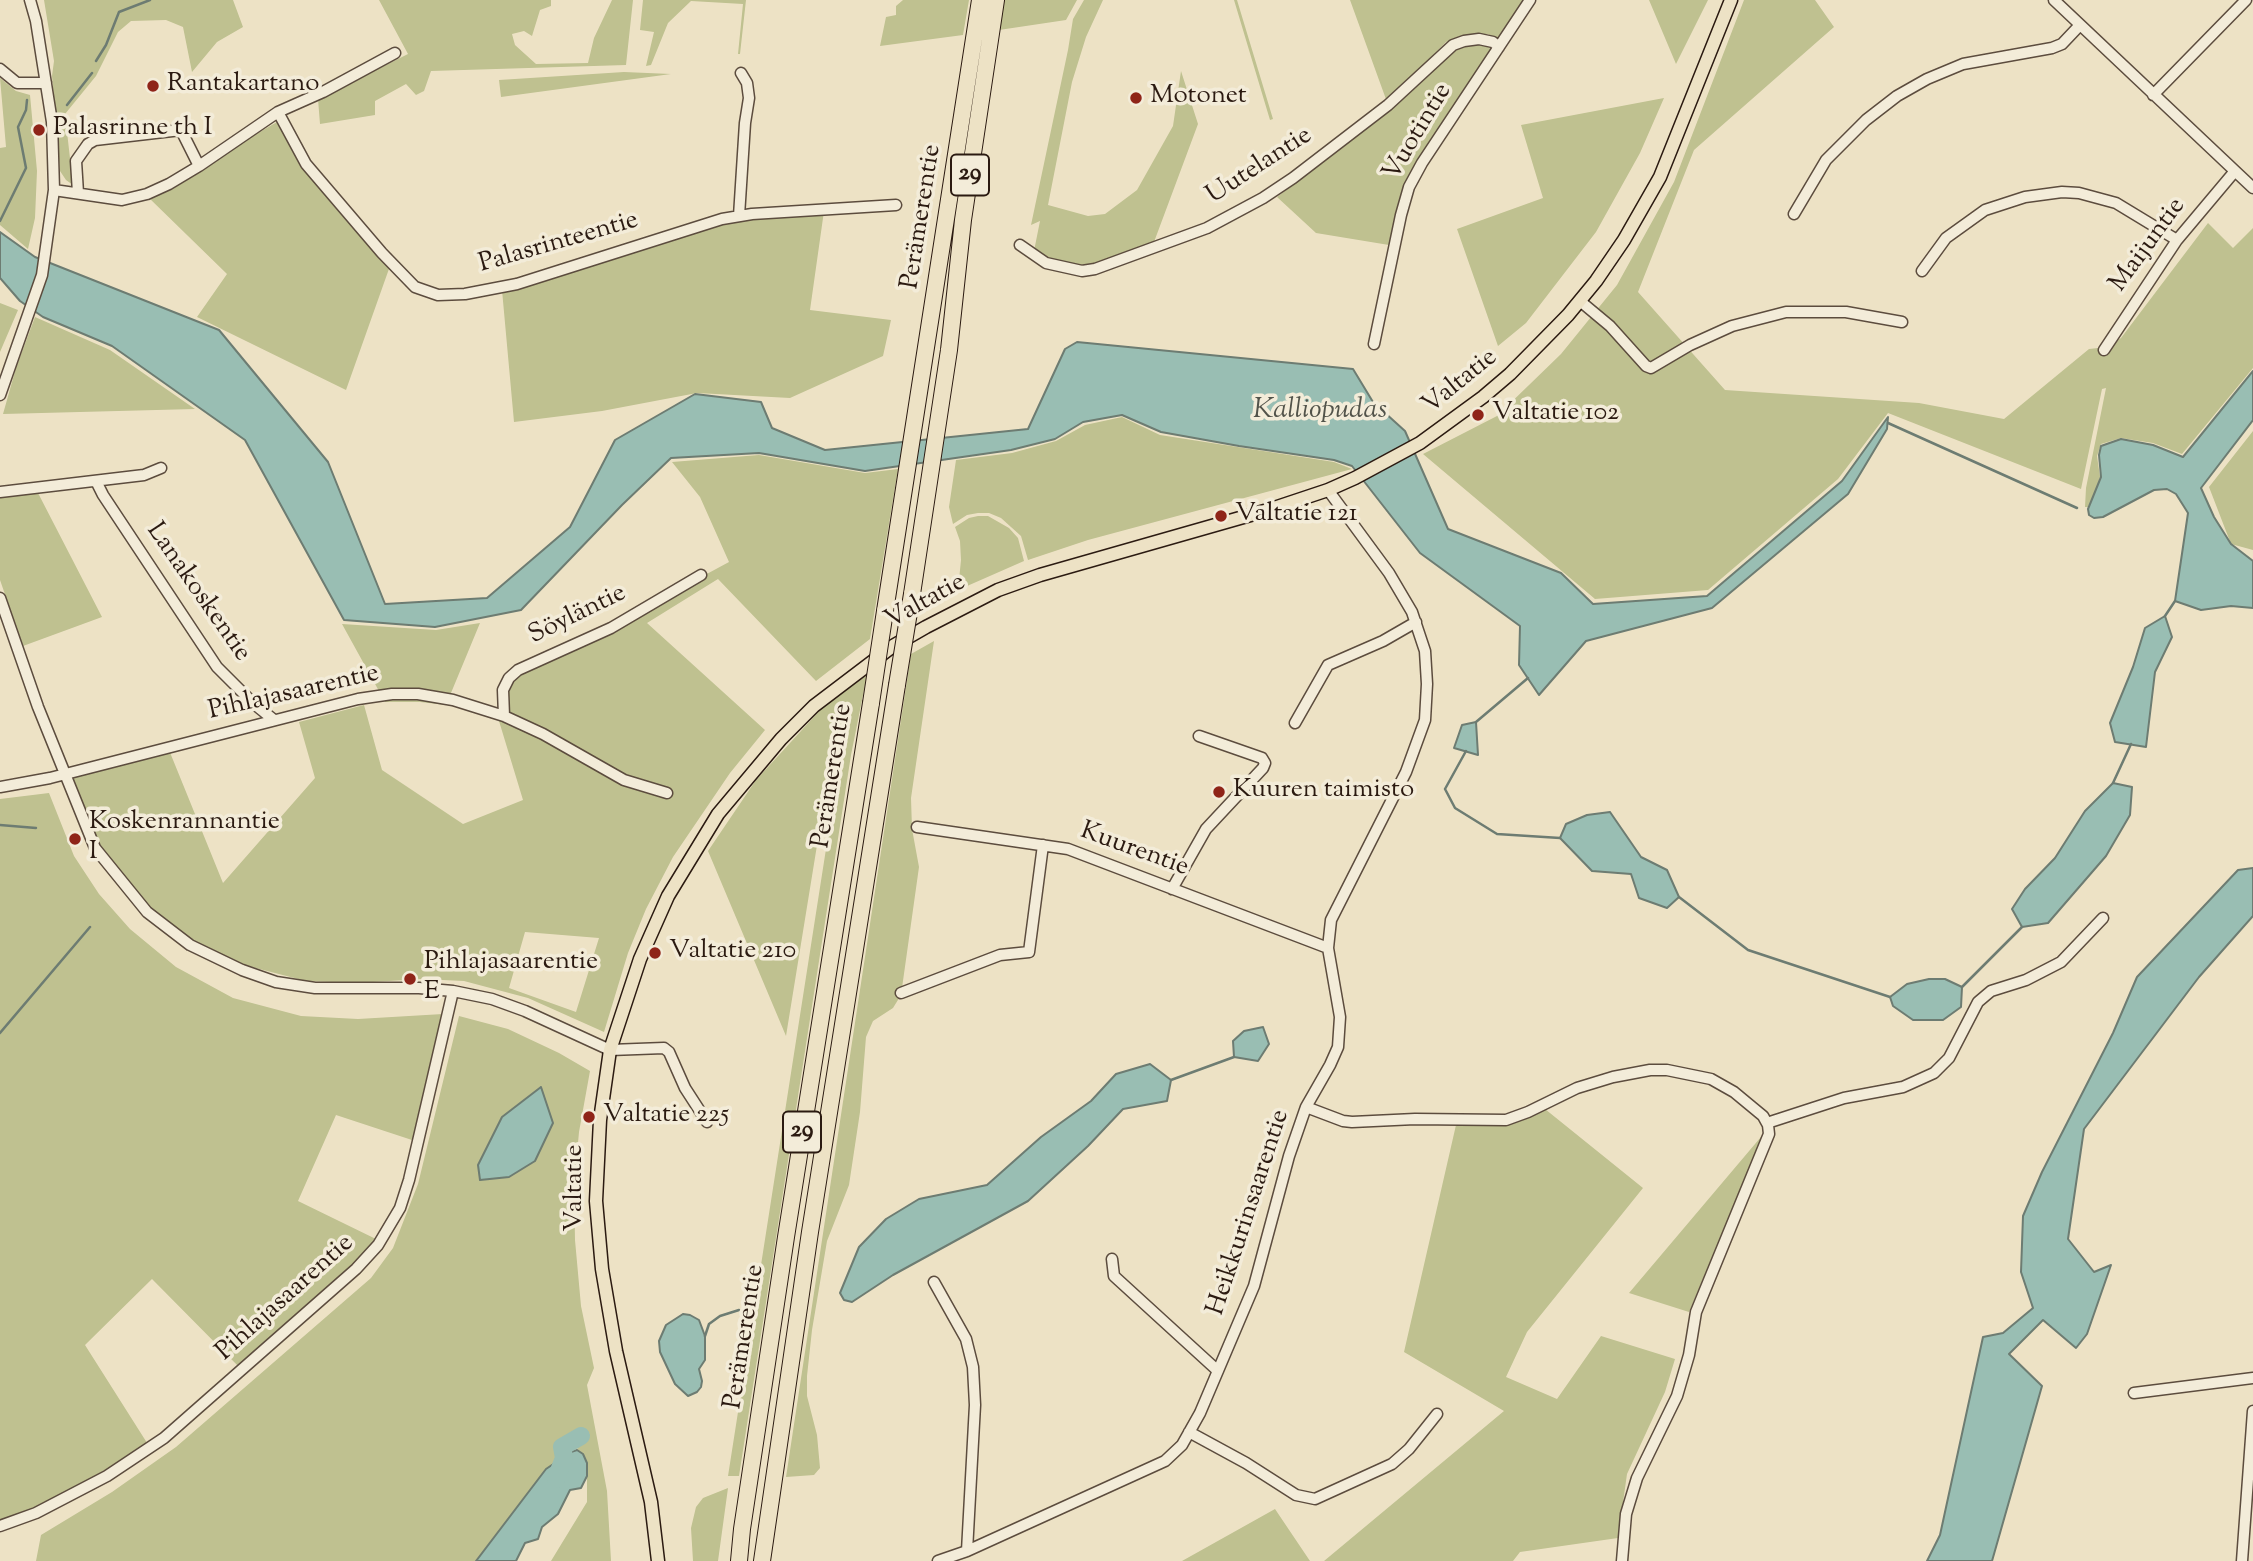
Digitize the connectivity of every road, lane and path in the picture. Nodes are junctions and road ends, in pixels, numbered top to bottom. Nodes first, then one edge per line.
1 (980, 0) edge
2 (996, 0) edge
3 (1530, 0) edge
4 (1731, 0) edge
5 (2054, 0) edge
6 (2246, 0) edge
7 (33, 3) edge
8 (2080, 25) junction
9 (1499, 47) junction
10 (395, 53) dead end
11 (0, 69) edge
12 (741, 73) dead end
13 (47, 83) junction
14 (2153, 95) junction
15 (278, 112) junction
16 (199, 166) junction
17 (2235, 172) junction
18 (2253, 188) edge
19 (54, 190) junction
20 (78, 193) junction
21 (895, 205) dead end
22 (1794, 214) dead end
23 (738, 216) junction
24 (2177, 240) junction
25 (1020, 245) dead end
26 (1922, 271) dead end
27 (1580, 301) junction
28 (1902, 322) dead end
29 (1374, 344) dead end
30 (2104, 349) dead end
31 (0, 395) edge
32 (162, 468) dead end
33 (96, 481) junction
34 (1328, 490) junction
35 (0, 492) edge
36 (701, 575) dead end
37 (0, 598) edge
38 (1416, 622) junction
39 (504, 716) junction
40 (274, 720) junction
41 (1295, 723) dead end
42 (1199, 736) dead end
43 (64, 775) junction
44 (0, 787) edge
45 (667, 793) dead end
46 (917, 827) dead end
47 (1043, 845) junction
48 (1172, 888) junction
49 (2103, 918) dead end
50 (1328, 948) junction
51 (453, 991) junction
52 (901, 993) dead end
53 (610, 1050) junction
54 (1306, 1107) junction
55 (707, 1122) dead end
56 (1767, 1123) junction
57 (1112, 1259) dead end
58 (934, 1282) dead end
59 (1218, 1371) junction
60 (2253, 1378) edge
61 (2134, 1393) dead end
62 (2253, 1411) edge
63 (1437, 1414) dead end
64 (1189, 1432) junction
65 (0, 1526) edge
66 (967, 1551) junction
67 (658, 1561) edge
68 (739, 1561) edge
69 (762, 1561) edge
70 (938, 1561) edge
71 (1622, 1561) edge
72 (2242, 1561) edge

1 - 68 highway, Perämerentie / 29, bridge
2 - 69 highway, Perämerentie / 29, bridge
3 - 9 street, Vuotintie
4 - 27 main road, Valtatie
5 - 8 street
6 - 14 street
7 - 13 street
8 - 14 street
8 - 22 street
9 - 25 street, Uutelantie
9 - 29 street, Vuotintie
10 - 15 street
11 - 13 street
12 - 23 street
13 - 19 street
14 - 17 street
15 - 16 street
15 - 23 street, Palasrinteentie
16 - 20 street
16 - 20 street
17 - 18 street
17 - 24 street, Maijuntie
19 - 20 street
19 - 31 street
21 - 23 street, Palasrinteentie
24 - 26 street
24 - 30 street, Maijuntie
27 - 28 street
27 - 34 main road, Valtatie
32 - 33 street
33 - 35 street
33 - 40 street, Lanakoskentie
34 - 38 street
34 - 53 main road, Valtatie
36 - 39 street, Söyläntie
37 - 43 street
38 - 41 street
38 - 50 street
39 - 40 street, Pihlajasaarentie
39 - 45 street, Pihlajasaarentie
40 - 43 street, Pihlajasaarentie
42 - 48 street
43 - 44 street, Pihlajasaarentie
43 - 51 street
46 - 47 street, Kuurentie
47 - 48 street, Kuurentie
47 - 52 street
48 - 50 street, Kuurentie
49 - 56 street
50 - 54 street
51 - 53 street
51 - 65 street, Pihlajasaarentie
53 - 55 street
53 - 67 main road, Valtatie
54 - 56 street, Heikkurinsaarentie
54 - 59 street, Heikkurinsaarentie
56 - 71 street
57 - 59 street
58 - 66 street
59 - 64 street, Heikkurinsaarentie
60 - 61 street
62 - 72 street
63 - 64 street
64 - 66 street, Heikkurinsaarentie
66 - 70 street, Heikkurinsaarentie

